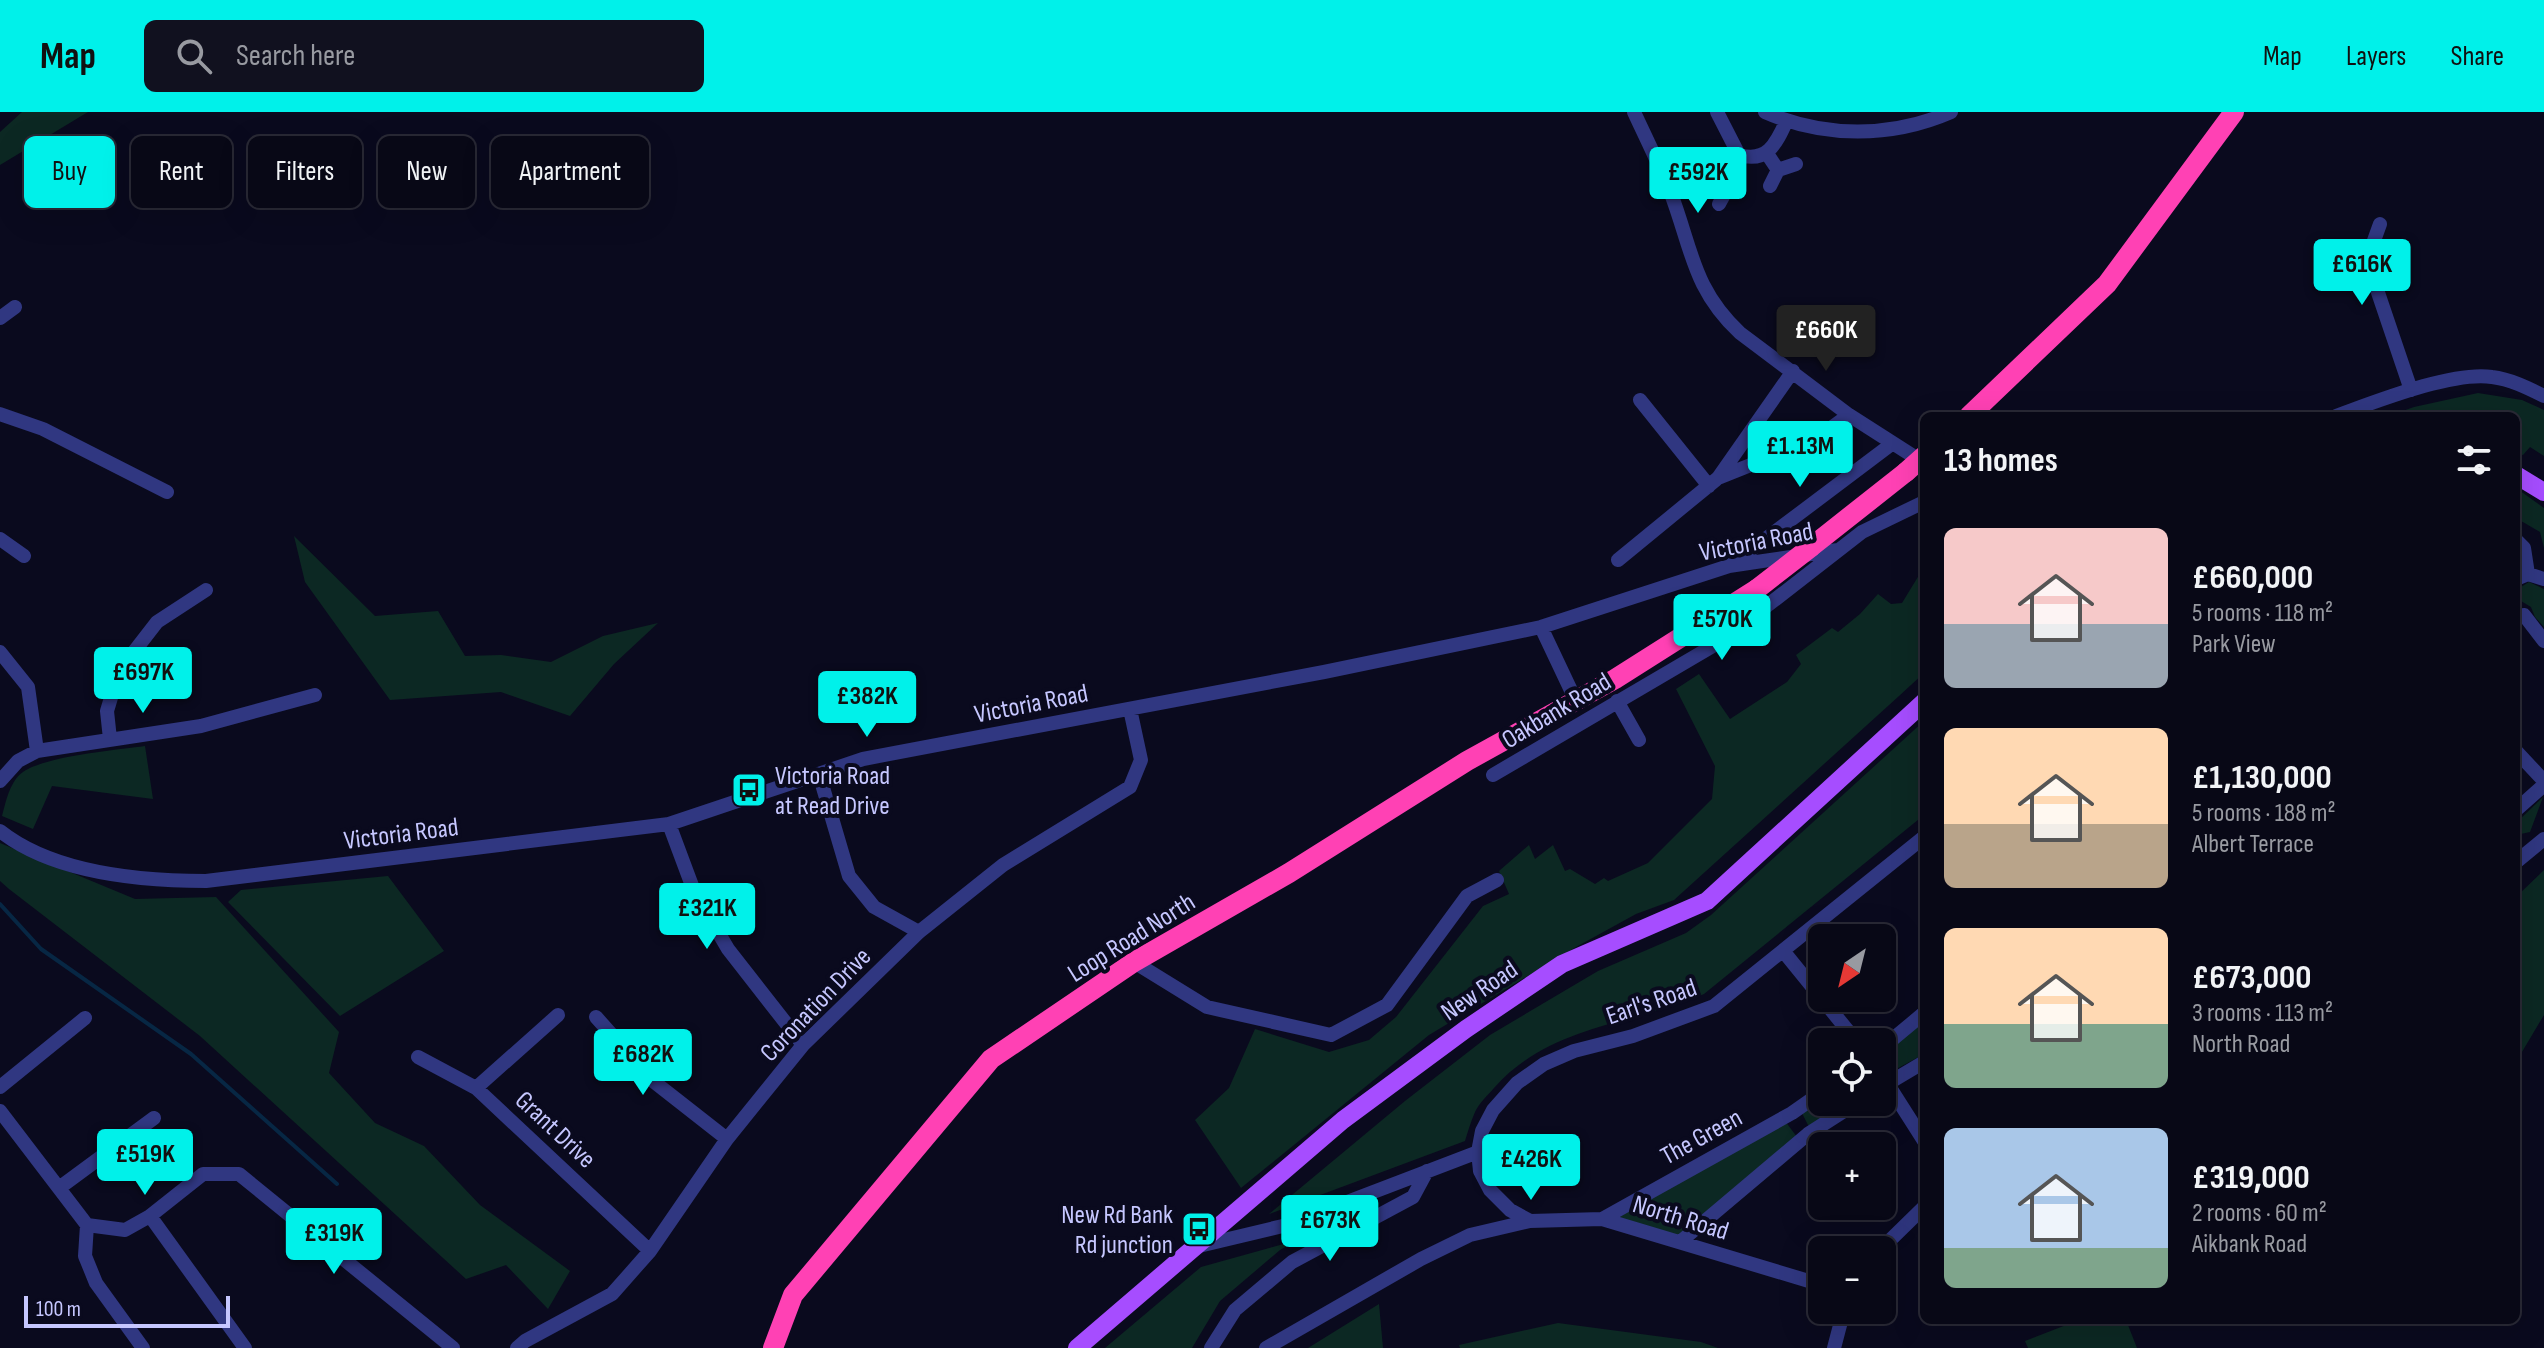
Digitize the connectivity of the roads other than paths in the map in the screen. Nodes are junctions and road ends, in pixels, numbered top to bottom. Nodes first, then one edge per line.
1 (1634, 112) edge
2 (1717, 112) edge
3 (1765, 112) edge
4 (1951, 112) edge
5 (2234, 112) edge
6 (1786, 122) junction
7 (1766, 152) junction
8 (1739, 155) junction
9 (1796, 164) dead end
10 (1778, 170) junction
11 (1770, 186) dead end
12 (1719, 204) dead end
13 (2380, 224) dead end
14 (15, 307) dead end
15 (0, 318) edge
16 (1793, 371) junction
17 (2411, 390) junction
18 (2544, 396) edge
19 (1640, 400) dead end
20 (1973, 412) edge
21 (2347, 412) edge
22 (0, 414) edge
23 (1849, 415) junction
24 (1893, 443) junction
25 (1915, 467) edge
26 (2520, 477) edge
27 (1713, 482) junction
28 (167, 492) dead end
29 (2544, 492) edge
30 (1920, 504) edge
31 (0, 539) edge
32 (2520, 544) edge
33 (1838, 550) junction
34 (24, 556) dead end
35 (1618, 560) dead end
36 (1729, 566) junction
37 (2522, 576) edge
38 (2544, 579) edge
39 (206, 590) dead end
40 (2524, 615) dead end
41 (1541, 627) junction
42 (2544, 641) edge
43 (0, 652) edge
44 (315, 695) dead end
45 (1576, 701) junction
46 (1617, 701) junction
47 (1920, 706) edge
48 (1130, 709) junction
49 (110, 739) junction
50 (1639, 740) dead end
51 (37, 751) junction
52 (2520, 756) edge
53 (819, 774) junction
54 (1493, 775) dead end
55 (0, 781) edge
56 (2544, 783) edge
57 (2520, 806) edge
58 (669, 824) junction
59 (0, 831) edge
60 (2544, 839) edge
61 (1920, 840) edge
62 (2520, 859) edge
63 (1497, 880) dead end
64 (919, 932) junction
65 (1784, 952) junction
66 (1134, 962) junction
67 (558, 1015) dead end
68 (1920, 1016) edge
69 (596, 1017) dead end
70 (85, 1018) dead end
71 (1846, 1028) edge
72 (1896, 1036) edge
73 (803, 1045) junction
74 (418, 1057) dead end
75 (1920, 1064) edge
76 (1896, 1076) edge
77 (0, 1087) edge
78 (476, 1088) junction
79 (1896, 1100) edge
80 (1808, 1102) edge
81 (0, 1111) edge
82 (1836, 1116) edge
83 (154, 1118) dead end
84 (1920, 1135) edge
85 (727, 1139) junction
86 (1478, 1152) junction
87 (1427, 1171) junction
88 (59, 1188) junction
89 (1920, 1211) edge
90 (150, 1216) junction
91 (1602, 1219) junction
92 (1530, 1221) junction
93 (87, 1225) junction
94 (1894, 1236) edge
95 (1680, 1242) junction
96 (1194, 1247) junction
97 (650, 1251) junction
98 (1808, 1281) edge
99 (1840, 1324) edge
100 (143, 1348) edge
101 (245, 1348) edge
102 (453, 1348) edge
103 (517, 1348) edge
104 (773, 1348) edge
105 (1077, 1348) edge
106 (1211, 1348) edge
107 (1266, 1348) edge
108 (1834, 1348) edge

1 - 16 street
2 - 8 street
3 - 6 street
4 - 6 street
5 - 20 highway
6 - 7 street
7 - 8 street
7 - 10 street
8 - 12 street
9 - 10 street
10 - 11 street
13 - 17 street
14 - 15 street
16 - 23 street
16 - 27 street
17 - 18 street
17 - 21 street
19 - 27 street
22 - 28 street
23 - 24 street
23 - 27 street
24 - 25 street
24 - 36 street
25 - 45 highway, Loop Road North, bridge
26 - 29 main road
27 - 35 street
30 - 33 street, Oakbank Road
31 - 34 street
32 - 37 street
33 - 36 street, Victoria Road
33 - 46 street, Oakbank Road
36 - 41 street, Victoria Road
37 - 38 street
39 - 49 street
40 - 42 street
41 - 45 street
41 - 48 street, Victoria Road
43 - 51 street
44 - 49 street
45 - 66 highway, Loop Road North
46 - 50 street
46 - 54 street, Oakbank Road
47 - 96 main road, New Road
48 - 53 street, Victoria Road
48 - 64 street, Coronation Drive
49 - 51 street
51 - 55 street
52 - 56 street
53 - 58 street, Victoria Road
53 - 64 street
56 - 57 street
58 - 59 street, Victoria Road
58 - 73 street
60 - 62 street
61 - 65 street, Earl's Road
63 - 66 street
64 - 73 street, Coronation Drive
65 - 71 street
65 - 86 street, Earl's Road
66 - 104 highway, Loop Road North
67 - 78 street
68 - 72 street
69 - 85 street
70 - 77 street
73 - 85 street, Coronation Drive
74 - 78 street, Grant Drive
75 - 76 street
78 - 97 street, Grant Drive
79 - 84 street
80 - 91 street, The Green
81 - 88 street
82 - 95 street
83 - 88 street
85 - 97 street, Coronation Drive
86 - 87 street
86 - 92 street
87 - 96 street
87 - 106 street
88 - 93 street
89 - 94 street
90 - 93 street
90 - 101 street
90 - 102 street
91 - 92 street, North Road
91 - 95 street, North Road
92 - 107 street, North Road
93 - 100 street
95 - 98 street, North Road
96 - 105 main road, New Road
97 - 103 street, Coronation Drive
99 - 108 street

